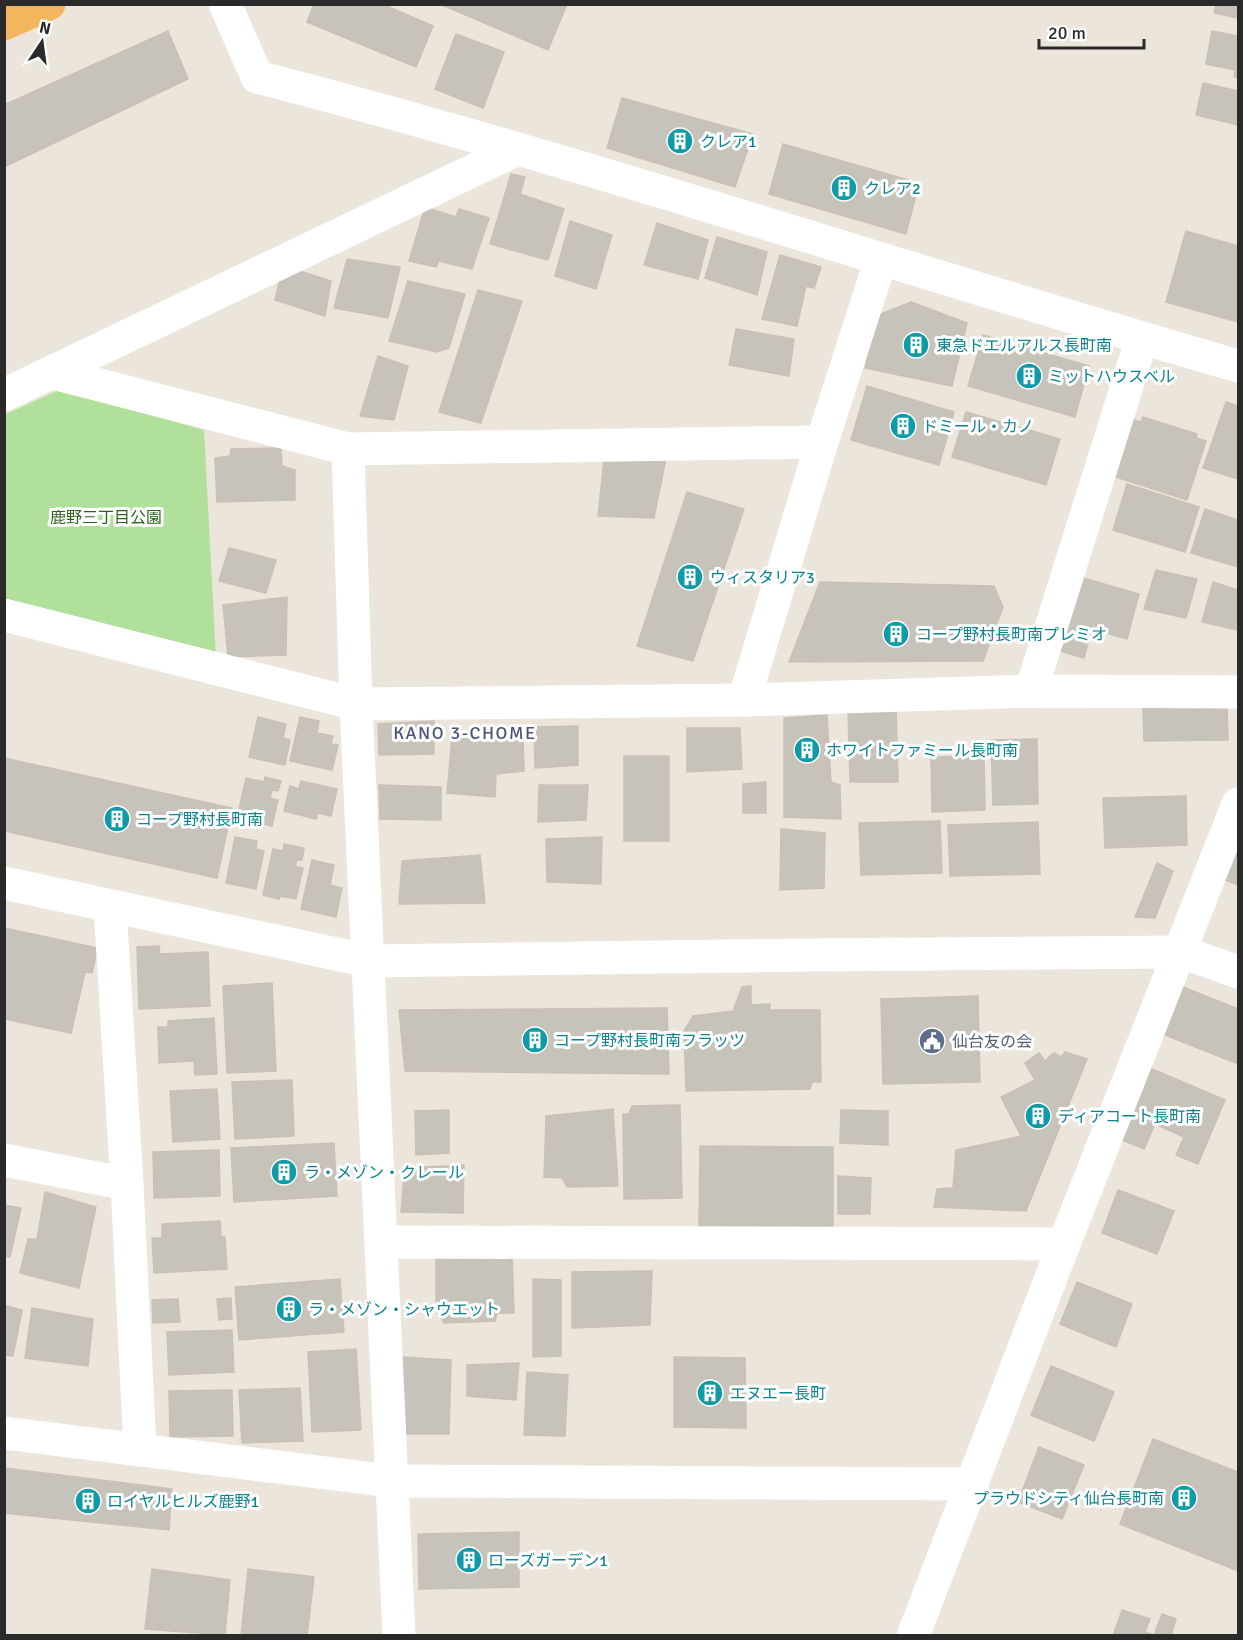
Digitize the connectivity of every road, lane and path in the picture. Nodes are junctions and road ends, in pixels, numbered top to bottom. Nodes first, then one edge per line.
1 (49, 4) edge
2 (225, 4) edge
3 (4, 24) edge
4 (518, 149) junction
5 (881, 259) junction
6 (1142, 338) junction
7 (1239, 366) edge
8 (53, 373) junction
9 (4, 395) edge
10 (822, 442) junction
11 (348, 449) junction
12 (4, 615) edge
13 (1031, 691) junction
14 (1239, 692) edge
15 (744, 700) junction
16 (356, 704) junction
17 (1239, 804) edge
18 (4, 883) edge
19 (110, 907) junction
20 (1181, 952) junction
21 (369, 961) junction
22 (1239, 972) edge
23 (4, 1160) edge
24 (127, 1184) junction
25 (381, 1242) junction
26 (1064, 1244) junction
27 (4, 1433) edge
28 (140, 1449) junction
29 (391, 1481) junction
30 (973, 1484) junction
31 (399, 1635) edge
32 (913, 1635) edge

1 - 3 highway
2 - 4 street
4 - 5 street
4 - 8 street
5 - 6 street
5 - 10 street
6 - 7 street
6 - 13 street
8 - 9 street
8 - 11 street
10 - 11 street
10 - 15 street
11 - 16 street
12 - 16 street
13 - 14 street
13 - 15 street
15 - 16 street
16 - 21 street
17 - 20 street
18 - 19 street
19 - 21 street
19 - 24 street
20 - 21 street
20 - 22 street
20 - 26 street
21 - 25 street
23 - 24 street
24 - 28 street
25 - 26 street
25 - 29 street
26 - 30 street
27 - 28 street
28 - 29 street
29 - 30 street
29 - 31 street
30 - 32 street

